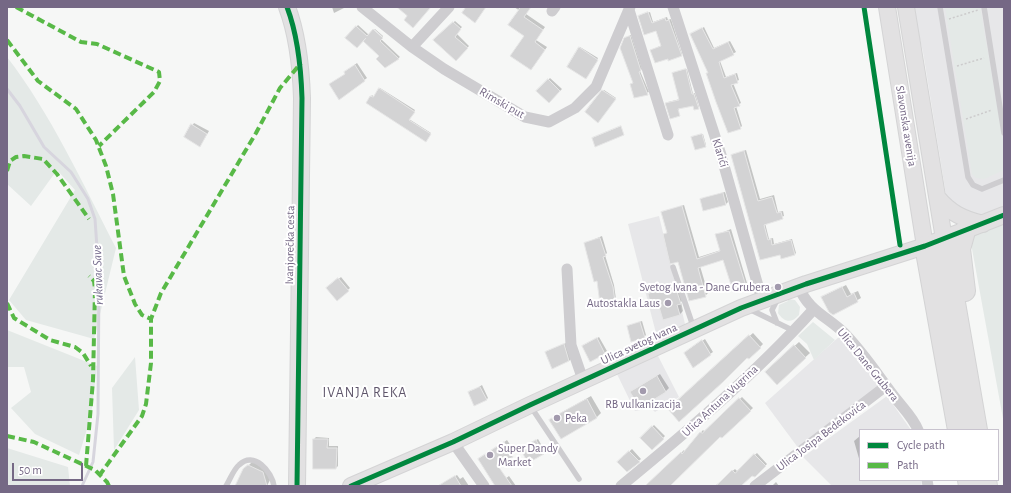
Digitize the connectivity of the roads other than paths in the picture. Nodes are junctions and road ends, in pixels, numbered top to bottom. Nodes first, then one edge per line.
1 (287, 7) edge
2 (362, 7) edge
3 (449, 7) edge
4 (673, 7) edge
5 (887, 7) edge
6 (906, 7) edge
7 (940, 7) edge
8 (629, 8) edge
9 (984, 8) edge
10 (412, 48) junction
11 (1004, 133) edge
12 (668, 135) dead end
13 (1004, 180) edge
14 (937, 197) junction
15 (1004, 215) edge
16 (974, 228) junction
17 (944, 239) junction
18 (925, 246) junction
19 (673, 267) dead end
20 (566, 268) dead end
21 (799, 287) junction
22 (782, 293) junction
23 (762, 300) junction
24 (743, 307) junction
25 (814, 310) junction
26 (778, 323) junction
27 (694, 329) junction
28 (794, 331) junction
29 (960, 336) junction
30 (583, 380) junction
31 (886, 386) junction
32 (530, 405) junction
33 (917, 429) edge
34 (958, 429) edge
35 (978, 429) edge
36 (453, 442) junction
37 (579, 479) dead end
38 (377, 481) edge
39 (226, 486) edge
40 (274, 486) edge
41 (297, 486) edge
42 (351, 486) edge
43 (484, 486) edge
44 (621, 486) edge
45 (755, 486) edge

1 - 41 main road, Ivanjorečka cesta
2 - 10 street, Rimski put
3 - 10 street
4 - 23 street, Klarići
5 - 18 main road, Slavonska avenija
6 - 14 main road, Slavonska avenija
7 - 13 lane
8 - 10 street, Rimski put
8 - 12 street, Rimski put
9 - 11 lane
14 - 16 main road
14 - 17 main road, Slavonska avenija
15 - 16 main road, Ulica svetog Ivana
16 - 17 main road, Ulica svetog Ivana
16 - 29 highway
17 - 18 main road, Ulica svetog Ivana
17 - 29 highway
18 - 21 main road, Ulica svetog Ivana
18 - 34 highway
19 - 27 lane
20 - 30 street
21 - 22 main road, Ulica svetog Ivana
21 - 25 street, Ulica Dane Grubera
22 - 23 main road, Ulica svetog Ivana
22 - 26 lane
23 - 24 main road, Ulica svetog Ivana
24 - 26 lane
24 - 27 main road, Ulica svetog Ivana
25 - 28 street, Ulica Antuna Vugrina
25 - 31 street, Ulica Dane Grubera
26 - 28 lane
27 - 30 main road, Ulica svetog Ivana
28 - 44 street, Ulica Antuna Vugrina
29 - 35 highway
30 - 32 main road, Ulica svetog Ivana
31 - 33 street, Ulica Dane Grubera
31 - 45 street, Ulica Josipa Bedekovića
32 - 36 main road, Ulica svetog Ivana
32 - 37 lane
36 - 38 main road, Ulica svetog Ivana
36 - 43 street
38 - 42 main road, Ulica svetog Ivana
39 - 40 lane

